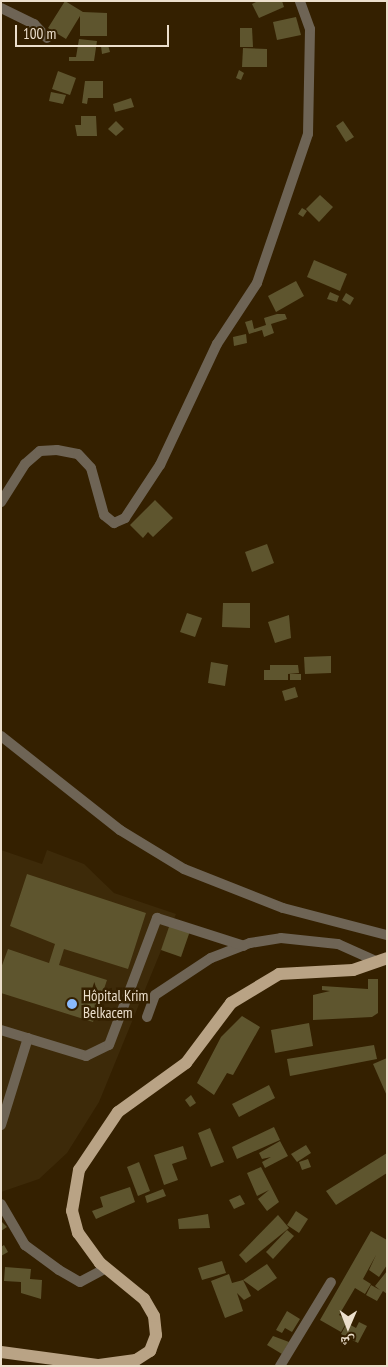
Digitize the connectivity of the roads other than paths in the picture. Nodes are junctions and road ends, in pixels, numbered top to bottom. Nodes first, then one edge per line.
1 (300, 1) edge
2 (1, 8) edge
3 (47, 38) dead end
4 (1, 502) edge
5 (1, 736) edge
6 (387, 935) edge
7 (244, 946) junction
8 (382, 960) edge
9 (148, 1017) dead end
10 (1, 1030) edge
11 (28, 1038) junction
12 (1, 1125) edge
13 (1, 1204) edge
14 (106, 1268) junction
15 (331, 1282) dead end
16 (1, 1352) edge
17 (280, 1366) edge

1 - 4 street
2 - 3 street
5 - 6 street
7 - 8 street
7 - 9 street
7 - 11 street
8 - 14 main road
10 - 11 street
11 - 12 street
13 - 14 street
14 - 16 main road
15 - 17 street

